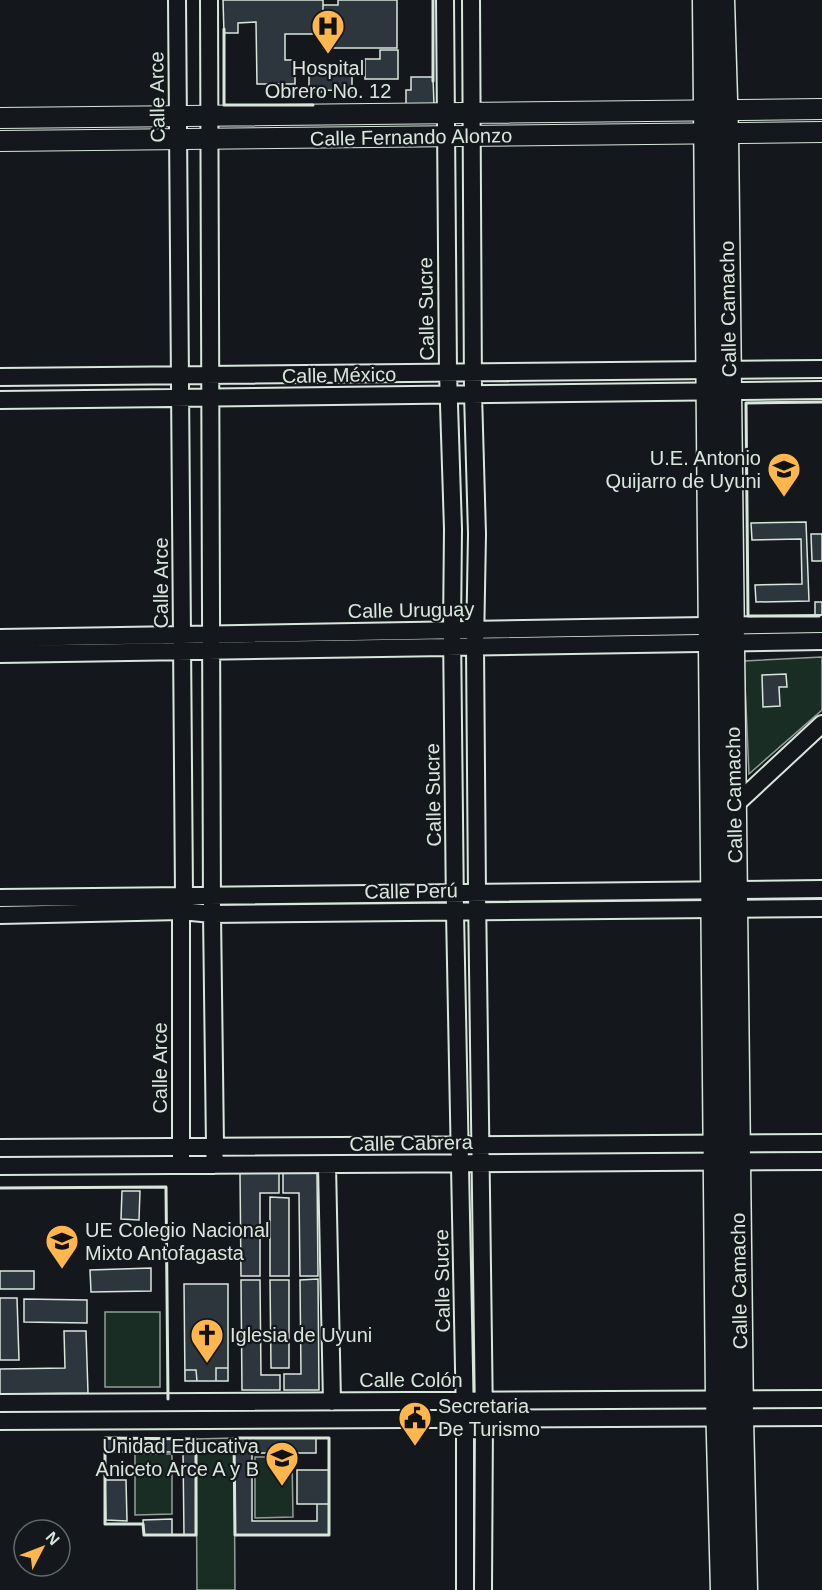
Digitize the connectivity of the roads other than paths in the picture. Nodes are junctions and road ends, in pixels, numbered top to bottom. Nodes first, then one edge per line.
1 (177, 0) edge
2 (209, 0) edge
3 (445, 0) edge
4 (471, 0) edge
5 (705, 0) edge
6 (722, 0) edge
7 (822, 109) edge
8 (445, 113) junction
9 (471, 113) junction
10 (178, 116) junction
11 (210, 116) junction
12 (0, 118) edge
13 (716, 122) junction
14 (822, 132) edge
15 (445, 136) junction
16 (471, 136) junction
17 (178, 139) junction
18 (210, 139) junction
19 (0, 141) edge
20 (822, 369) edge
21 (473, 372) junction
22 (448, 373) junction
23 (180, 375) junction
24 (211, 375) junction
25 (0, 377) edge
26 (719, 381) junction
27 (822, 390) edge
28 (473, 394) junction
29 (449, 395) junction
30 (181, 398) junction
31 (211, 398) junction
32 (0, 400) edge
33 (822, 624) edge
34 (721, 634) junction
35 (0, 638) edge
36 (475, 638) junction
37 (452, 639) junction
38 (822, 641) edge
39 (211, 642) junction
40 (183, 643) junction
41 (0, 654) edge
42 (822, 724) edge
43 (734, 806) junction
44 (819, 886) edge
45 (455, 893) junction
46 (477, 893) junction
47 (212, 896) junction
48 (0, 898) edge
49 (724, 900) junction
50 (183, 903) junction
51 (822, 908) edge
52 (477, 911) junction
53 (455, 912) junction
54 (212, 914) junction
55 (0, 915) edge
56 (822, 1143) edge
57 (461, 1145) junction
58 (481, 1145) junction
59 (216, 1146) junction
60 (181, 1147) junction
61 (0, 1148) edge
62 (727, 1153) junction
63 (822, 1161) edge
64 (461, 1163) junction
65 (481, 1163) junction
66 (214, 1164) junction
67 (181, 1165) junction
68 (327, 1165) junction
69 (0, 1166) edge
70 (822, 1399) edge
71 (465, 1401) junction
72 (484, 1401) junction
73 (332, 1402) junction
74 (0, 1403) edge
75 (730, 1409) junction
76 (822, 1417) edge
77 (465, 1419) junction
78 (484, 1419) junction
79 (0, 1421) edge
80 (465, 1590) edge
81 (483, 1590) edge
82 (723, 1590) edge
83 (745, 1590) edge

1 - 10 street, Calle Arce
2 - 11 street
3 - 8 street, Calle Sucre
4 - 9 street, Calle Sucre
5 - 13 highway, Calle Camacho
6 - 13 highway, Calle Camacho
7 - 13 main road, Calle Fernando Alonzo
8 - 9 main road, Calle Fernando Alonzo
8 - 11 main road, Calle Fernando Alonzo
8 - 15 street, Calle Sucre
9 - 13 main road, Calle Fernando Alonzo
9 - 16 street, Calle Sucre
10 - 11 main road, Calle Fernando Alonzo
10 - 12 main road, Calle Fernando Alonzo
10 - 17 street, Calle Arce
11 - 18 street
13 - 14 main road, Calle Fernando Alonzo
13 - 16 main road, Calle Fernando Alonzo
13 - 26 highway, Calle Camacho
15 - 16 main road, Calle Fernando Alonzo
15 - 18 main road, Calle Fernando Alonzo
15 - 22 street, Calle Sucre
16 - 21 street, Calle Sucre
17 - 18 main road, Calle Fernando Alonzo
17 - 19 main road, Calle Fernando Alonzo
17 - 23 street, Calle Arce
18 - 24 street
20 - 26 street, Calle México
21 - 22 street, Calle México
21 - 26 street, Calle México
21 - 28 street, Calle Sucre
22 - 24 street, Calle México
22 - 29 street, Calle Sucre
23 - 24 street, Calle México
23 - 25 street, Calle México
23 - 30 street, Calle Arce
24 - 31 street
26 - 27 street, Calle México
26 - 28 street, Calle México
26 - 34 highway, Calle Camacho
28 - 29 street, Calle México
28 - 36 street, Calle Sucre
29 - 31 street, Calle México
29 - 37 street, Calle Sucre
30 - 31 street, Calle México
30 - 32 street, Calle México
30 - 40 street, Calle Arce
31 - 39 street
33 - 34 street, Calle Uruguay
34 - 36 street, Calle Uruguay
34 - 38 street, Calle Uruguay
34 - 43 highway, Calle Camacho
34 - 49 highway, Calle Camacho
35 - 40 street, Calle Uruguay
36 - 37 street, Calle Uruguay
36 - 46 street, Calle Sucre
37 - 39 street, Calle Uruguay
37 - 45 street, Calle Sucre
39 - 40 street, Calle Uruguay
39 - 47 street
40 - 41 street, Calle Uruguay
40 - 50 street, Calle Arce
42 - 43 street
43 - 49 highway, Calle Camacho
44 - 49 street, Calle Perú
45 - 46 street, Calle Perú
45 - 47 street, Calle Perú
45 - 53 street, Calle Sucre
46 - 49 street, Calle Perú
46 - 52 street, Calle Sucre
47 - 50 street, Calle Perú
47 - 54 street
48 - 50 street, Calle Perú
49 - 51 street, Calle Perú
49 - 52 street, Calle Perú
49 - 62 highway, Calle Camacho
50 - 54 street, Calle Perú
50 - 55 street, Calle Perú
50 - 60 street, Calle Arce
52 - 53 street, Calle Perú
52 - 58 street, Calle Sucre
53 - 54 street, Calle Perú
53 - 57 street, Calle Sucre
54 - 59 street
56 - 62 street, Calle Cabrera
57 - 58 street, Calle Cabrera
57 - 59 street, Calle Cabrera
57 - 64 street, Calle Sucre
58 - 62 street, Calle Cabrera
58 - 65 street, Calle Sucre
59 - 60 street, Calle Cabrera
59 - 66 street
60 - 61 street, Calle Cabrera
60 - 67 street, Calle Arce
62 - 63 street, Calle Cabrera
62 - 65 street, Calle Cabrera
62 - 75 highway, Calle Camacho
64 - 65 street, Calle Cabrera
64 - 68 street, Calle Cabrera
64 - 71 street, Calle Sucre
65 - 72 street, Calle Sucre
66 - 67 street, Calle Cabrera
66 - 68 street, Calle Cabrera
67 - 69 street, Calle Cabrera
68 - 73 street
70 - 75 street, Calle Colón
71 - 72 street, Calle Colón
71 - 73 street, Calle Colón
71 - 77 street, Calle Sucre
72 - 75 street, Calle Colón
72 - 78 street, Calle Sucre
73 - 74 street, Calle Colón
75 - 76 street, Calle Colón
75 - 78 street, Calle Colón
75 - 82 highway, Calle Camacho
75 - 83 highway, Calle Camacho
77 - 78 street, Calle Colón
77 - 79 street, Calle Colón
77 - 80 street, Calle Sucre
78 - 81 street, Calle Sucre

